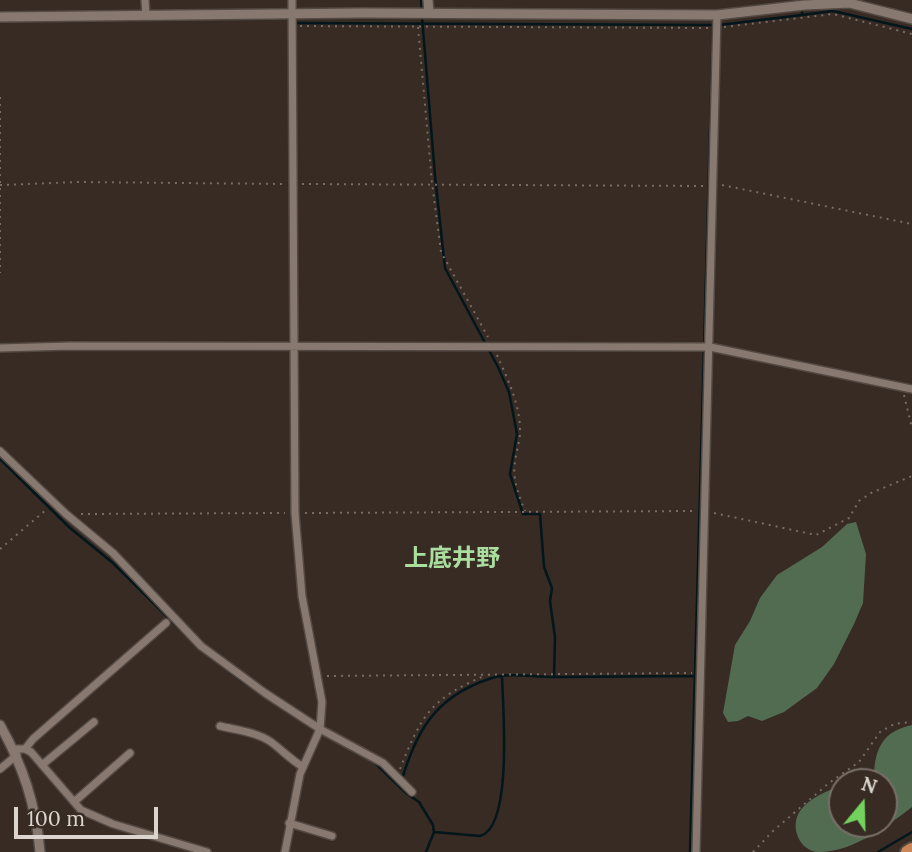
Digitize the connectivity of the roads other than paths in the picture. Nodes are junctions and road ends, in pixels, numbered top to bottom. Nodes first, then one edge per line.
1 (145, 0) edge
2 (292, 0) edge
3 (428, 0) edge
4 (791, 3) edge
5 (429, 13) junction
6 (292, 14) junction
7 (146, 15) junction
8 (718, 15) junction
9 (0, 17) edge
10 (912, 19) edge
11 (294, 347) junction
12 (710, 347) junction
13 (0, 348) edge
14 (908, 388) edge
15 (0, 451) edge
16 (166, 623) dead end
17 (94, 722) dead end
18 (0, 725) edge
19 (220, 726) dead end
20 (320, 729) junction
21 (19, 751) junction
22 (130, 753) dead end
23 (42, 765) junction
24 (303, 767) junction
25 (0, 769) edge
26 (412, 792) dead end
27 (74, 802) junction
28 (289, 823) junction
29 (332, 836) dead end
30 (181, 849) edge
31 (912, 849) edge
32 (40, 852) edge
33 (207, 852) edge
34 (285, 852) edge
35 (696, 852) edge
36 (907, 852) edge

1 - 7 street
2 - 6 street
3 - 5 street
4 - 8 street
4 - 10 street
5 - 6 street
5 - 8 street
6 - 7 street
6 - 11 street
7 - 9 street
8 - 12 street
11 - 12 street
11 - 13 street
11 - 20 street
12 - 14 street
12 - 35 street
15 - 20 street
16 - 21 street
17 - 23 street
18 - 21 street
19 - 24 street
20 - 24 street
20 - 26 street
21 - 23 street
21 - 25 street
21 - 32 street
22 - 27 street
23 - 27 street
24 - 28 street
27 - 30 street
28 - 29 street
28 - 34 street
30 - 33 street
31 - 36 main road

